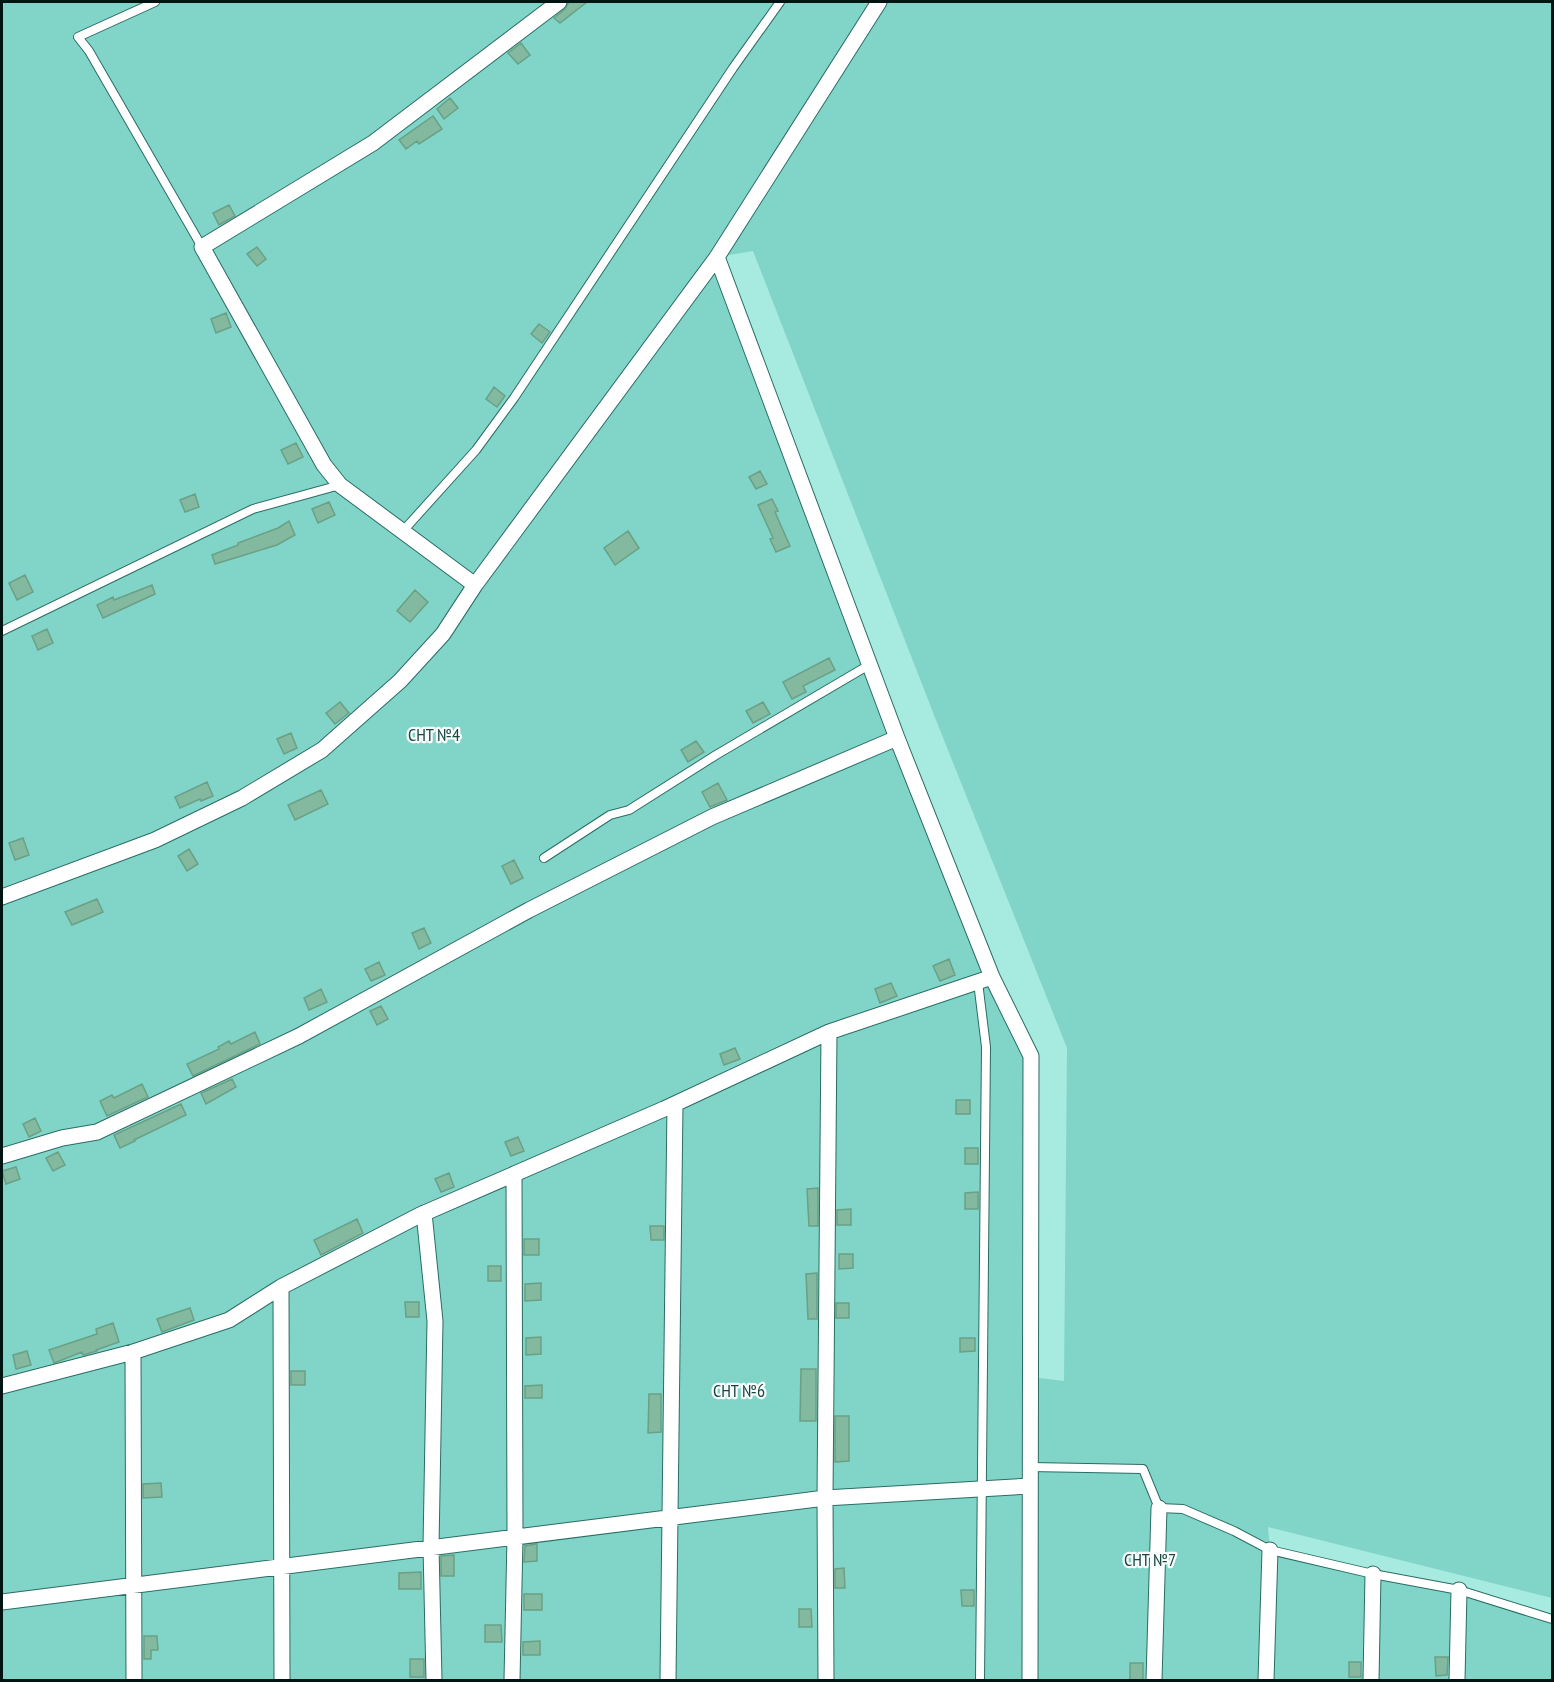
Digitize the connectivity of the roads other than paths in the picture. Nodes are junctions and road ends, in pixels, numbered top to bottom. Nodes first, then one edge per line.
1 (155, 2) edge
2 (559, 2) edge
3 (780, 2) edge
4 (879, 2) edge
5 (202, 247) junction
6 (717, 257) junction
7 (340, 485) junction
8 (403, 531) junction
9 (476, 585) junction
10 (2, 631) edge
11 (869, 665) junction
12 (897, 738) junction
13 (544, 858) dead end
14 (2, 897) edge
15 (985, 980) junction
16 (829, 1032) junction
17 (675, 1104) junction
18 (2, 1156) edge
19 (514, 1174) junction
20 (424, 1213) junction
21 (281, 1287) junction
22 (133, 1352) junction
23 (2, 1386) edge
24 (1030, 1467) junction
25 (1030, 1486) junction
26 (982, 1488) junction
27 (825, 1498) junction
28 (1159, 1508) junction
29 (671, 1518) junction
30 (515, 1537) junction
31 (431, 1547) junction
32 (1270, 1550) junction
33 (282, 1566) junction
34 (1373, 1574) junction
35 (134, 1585) junction
36 (1459, 1590) junction
37 (2, 1602) edge
38 (1552, 1619) edge
39 (134, 1680) edge
40 (282, 1680) edge
41 (434, 1680) edge
42 (512, 1680) edge
43 (668, 1680) edge
44 (826, 1680) edge
45 (981, 1680) edge
46 (1030, 1680) edge
47 (1154, 1680) edge
48 (1266, 1680) edge
49 (1371, 1680) edge
50 (1457, 1680) edge

1 - 5 lane
2 - 5 street
3 - 8 lane
4 - 6 street
5 - 7 street
6 - 9 street
6 - 11 street
7 - 8 street
7 - 10 lane
8 - 9 street
9 - 14 street
11 - 12 street
11 - 13 lane
12 - 15 street
12 - 18 street
15 - 16 street
15 - 24 street
15 - 26 lane
16 - 17 street
16 - 27 street
17 - 19 street
17 - 29 street
19 - 20 street
19 - 30 street
20 - 21 street
20 - 31 street
21 - 22 street
21 - 33 street
22 - 23 street
22 - 35 street
24 - 25 street
24 - 28 lane
25 - 26 street
25 - 46 street
26 - 27 street
26 - 45 lane
27 - 29 street
27 - 44 street
28 - 32 lane
28 - 47 street
29 - 30 street
29 - 43 street
30 - 31 street
30 - 42 street
31 - 33 street
31 - 41 street
32 - 34 lane
32 - 48 street
33 - 35 street
33 - 40 street
34 - 36 lane
34 - 49 street
35 - 37 street
35 - 39 street
36 - 38 lane
36 - 50 street

